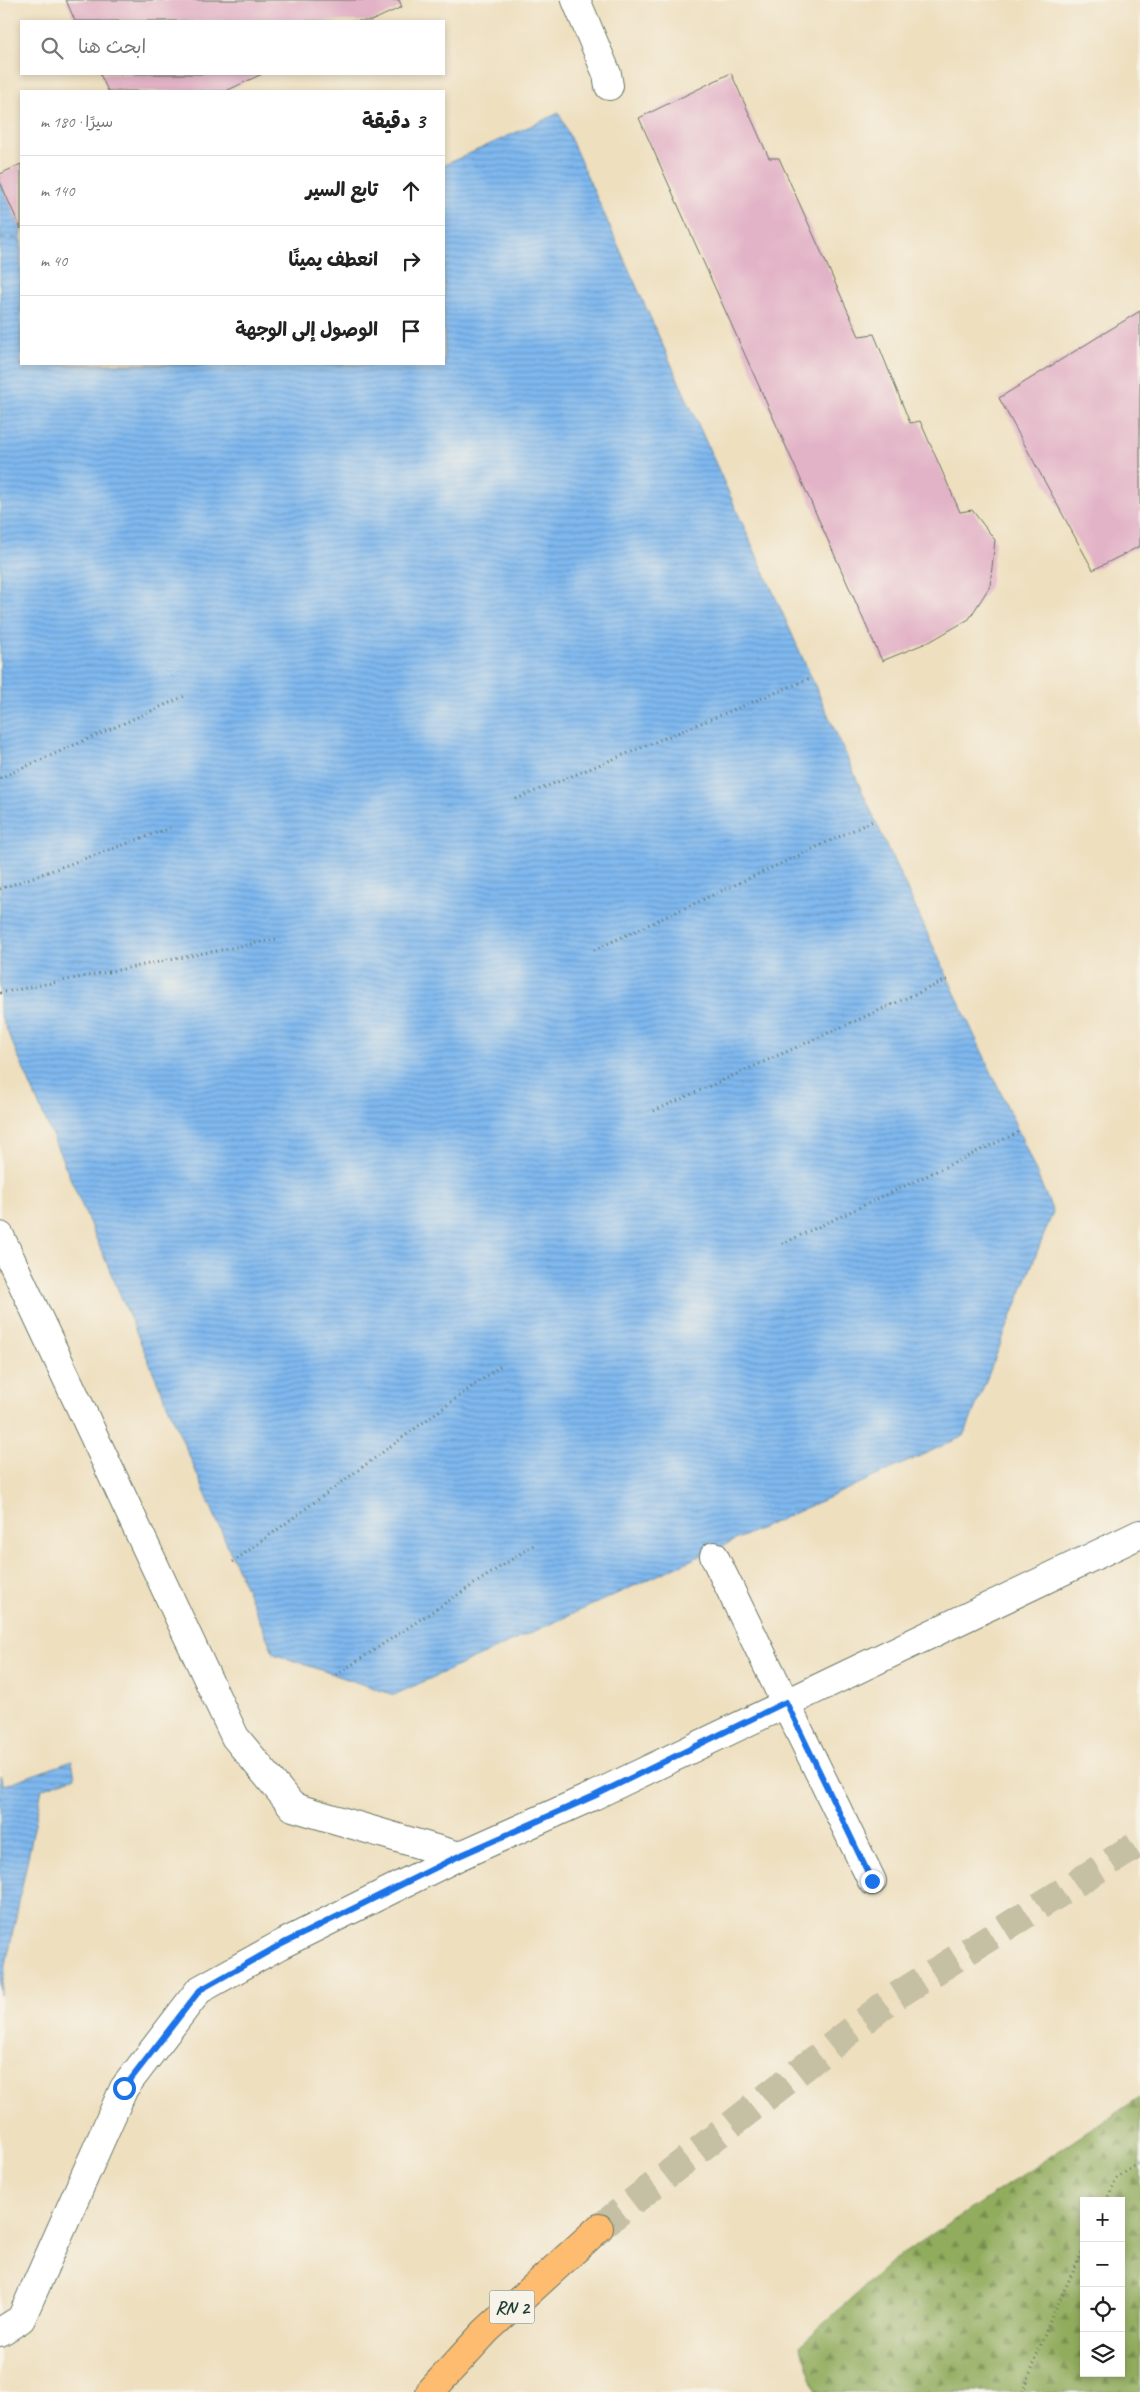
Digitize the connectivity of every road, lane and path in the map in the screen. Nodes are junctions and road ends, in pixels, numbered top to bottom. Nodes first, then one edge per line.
1 (576, 0) edge
2 (609, 86) dead end
3 (811, 678) dead end
4 (185, 696) dead end
5 (0, 778) edge
6 (516, 799) dead end
7 (875, 820) dead end
8 (170, 828) dead end
9 (0, 889) edge
10 (277, 939) dead end
11 (594, 950) dead end
12 (949, 979) dead end
13 (0, 993) edge
14 (654, 1111) dead end
15 (1019, 1132) dead end
16 (0, 1236) edge
17 (782, 1244) dead end
18 (502, 1364) dead end
19 (1140, 1534) edge
20 (535, 1544) dead end
21 (714, 1556) dead end
22 (233, 1562) dead end
23 (336, 1675) dead end
24 (786, 1702) junction
25 (459, 1856) junction
26 (872, 1881) dead end
27 (1140, 2162) edge
28 (1108, 2197) edge
29 (599, 2228) tunnel mouth
30 (1080, 2256) edge
31 (0, 2332) edge
32 (430, 2392) edge
33 (1023, 2392) edge

1 - 2 lane
3 - 6 path
4 - 5 path
7 - 11 path
8 - 9 path
10 - 13 path
12 - 14 path
15 - 17 path
16 - 25 lane
18 - 22 path
19 - 24 lane
20 - 23 path
21 - 24 lane
24 - 25 lane
24 - 26 lane
25 - 31 lane
27 - 28 path
29 - 32 main road, RN 2
30 - 33 path

